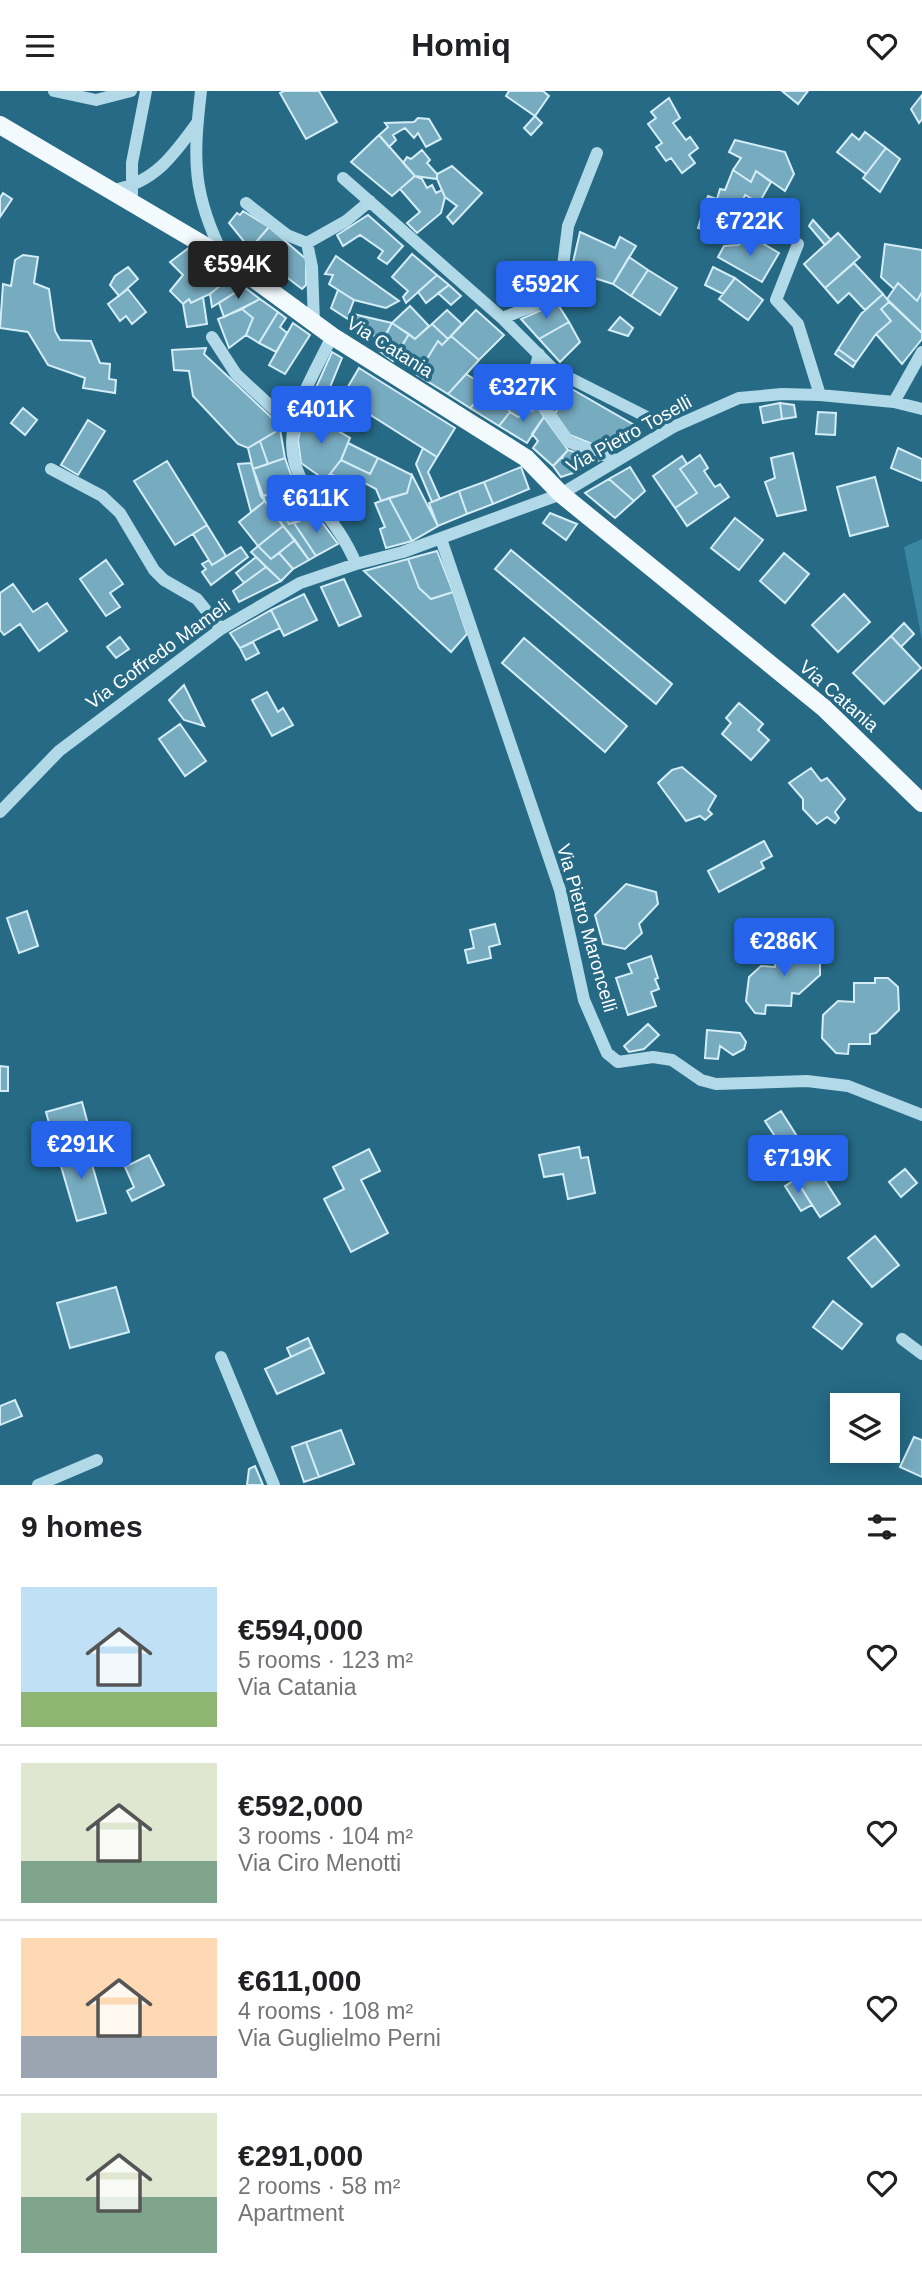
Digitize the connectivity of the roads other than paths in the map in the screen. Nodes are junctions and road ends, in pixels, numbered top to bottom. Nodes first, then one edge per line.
1 (54, 91) edge
2 (131, 91) edge
3 (146, 91) edge
4 (201, 91) edge
5 (197, 123) junction
6 (0, 125) edge
7 (597, 153) dead end
8 (343, 179) dead end
9 (125, 193) junction
10 (370, 201) junction
11 (246, 202) dead end
12 (307, 243) junction
13 (798, 244) dead end
14 (224, 257) junction
15 (502, 318) junction
16 (314, 323) junction
17 (332, 336) junction
18 (212, 337) dead end
19 (922, 352) edge
20 (539, 354) junction
21 (820, 395) junction
22 (894, 402) junction
23 (922, 409) edge
24 (292, 426) junction
25 (673, 427) junction
26 (617, 460) junction
27 (51, 469) dead end
28 (561, 494) junction
29 (441, 539) junction
30 (356, 563) junction
31 (221, 629) junction
32 (922, 803) edge
33 (0, 812) edge
34 (922, 1115) edge
35 (902, 1339) dead end
36 (922, 1354) edge
37 (221, 1357) dead end
38 (97, 1460) dead end
39 (38, 1485) edge
40 (274, 1485) edge

1 - 2 street
3 - 9 street
4 - 5 street
5 - 9 street
5 - 14 street
6 - 9 main road, Via Catania
7 - 15 street
8 - 10 street
9 - 14 main road, Via Catania
10 - 12 street
10 - 15 street
11 - 12 street
12 - 16 street
13 - 21 street
14 - 16 main road, Via Catania
15 - 20 street
16 - 17 main road, Via Catania
17 - 24 street
17 - 28 main road, Via Catania
18 - 24 street
19 - 22 street
20 - 25 street
20 - 26 street
21 - 22 street, Via Pietro Toselli
21 - 25 street, Via Pietro Toselli
22 - 23 street, Via Pietro Toselli
24 - 30 street
25 - 26 street, Via Pietro Toselli
26 - 28 street, Via Pietro Toselli
27 - 31 street
28 - 29 street, Via Goffredo Mameli
28 - 32 main road, Via Catania
29 - 30 street, Via Goffredo Mameli
29 - 34 street, Via Pietro Maroncelli
30 - 31 street, Via Goffredo Mameli
31 - 33 street, Via Goffredo Mameli
35 - 36 street
37 - 40 street
38 - 39 street

